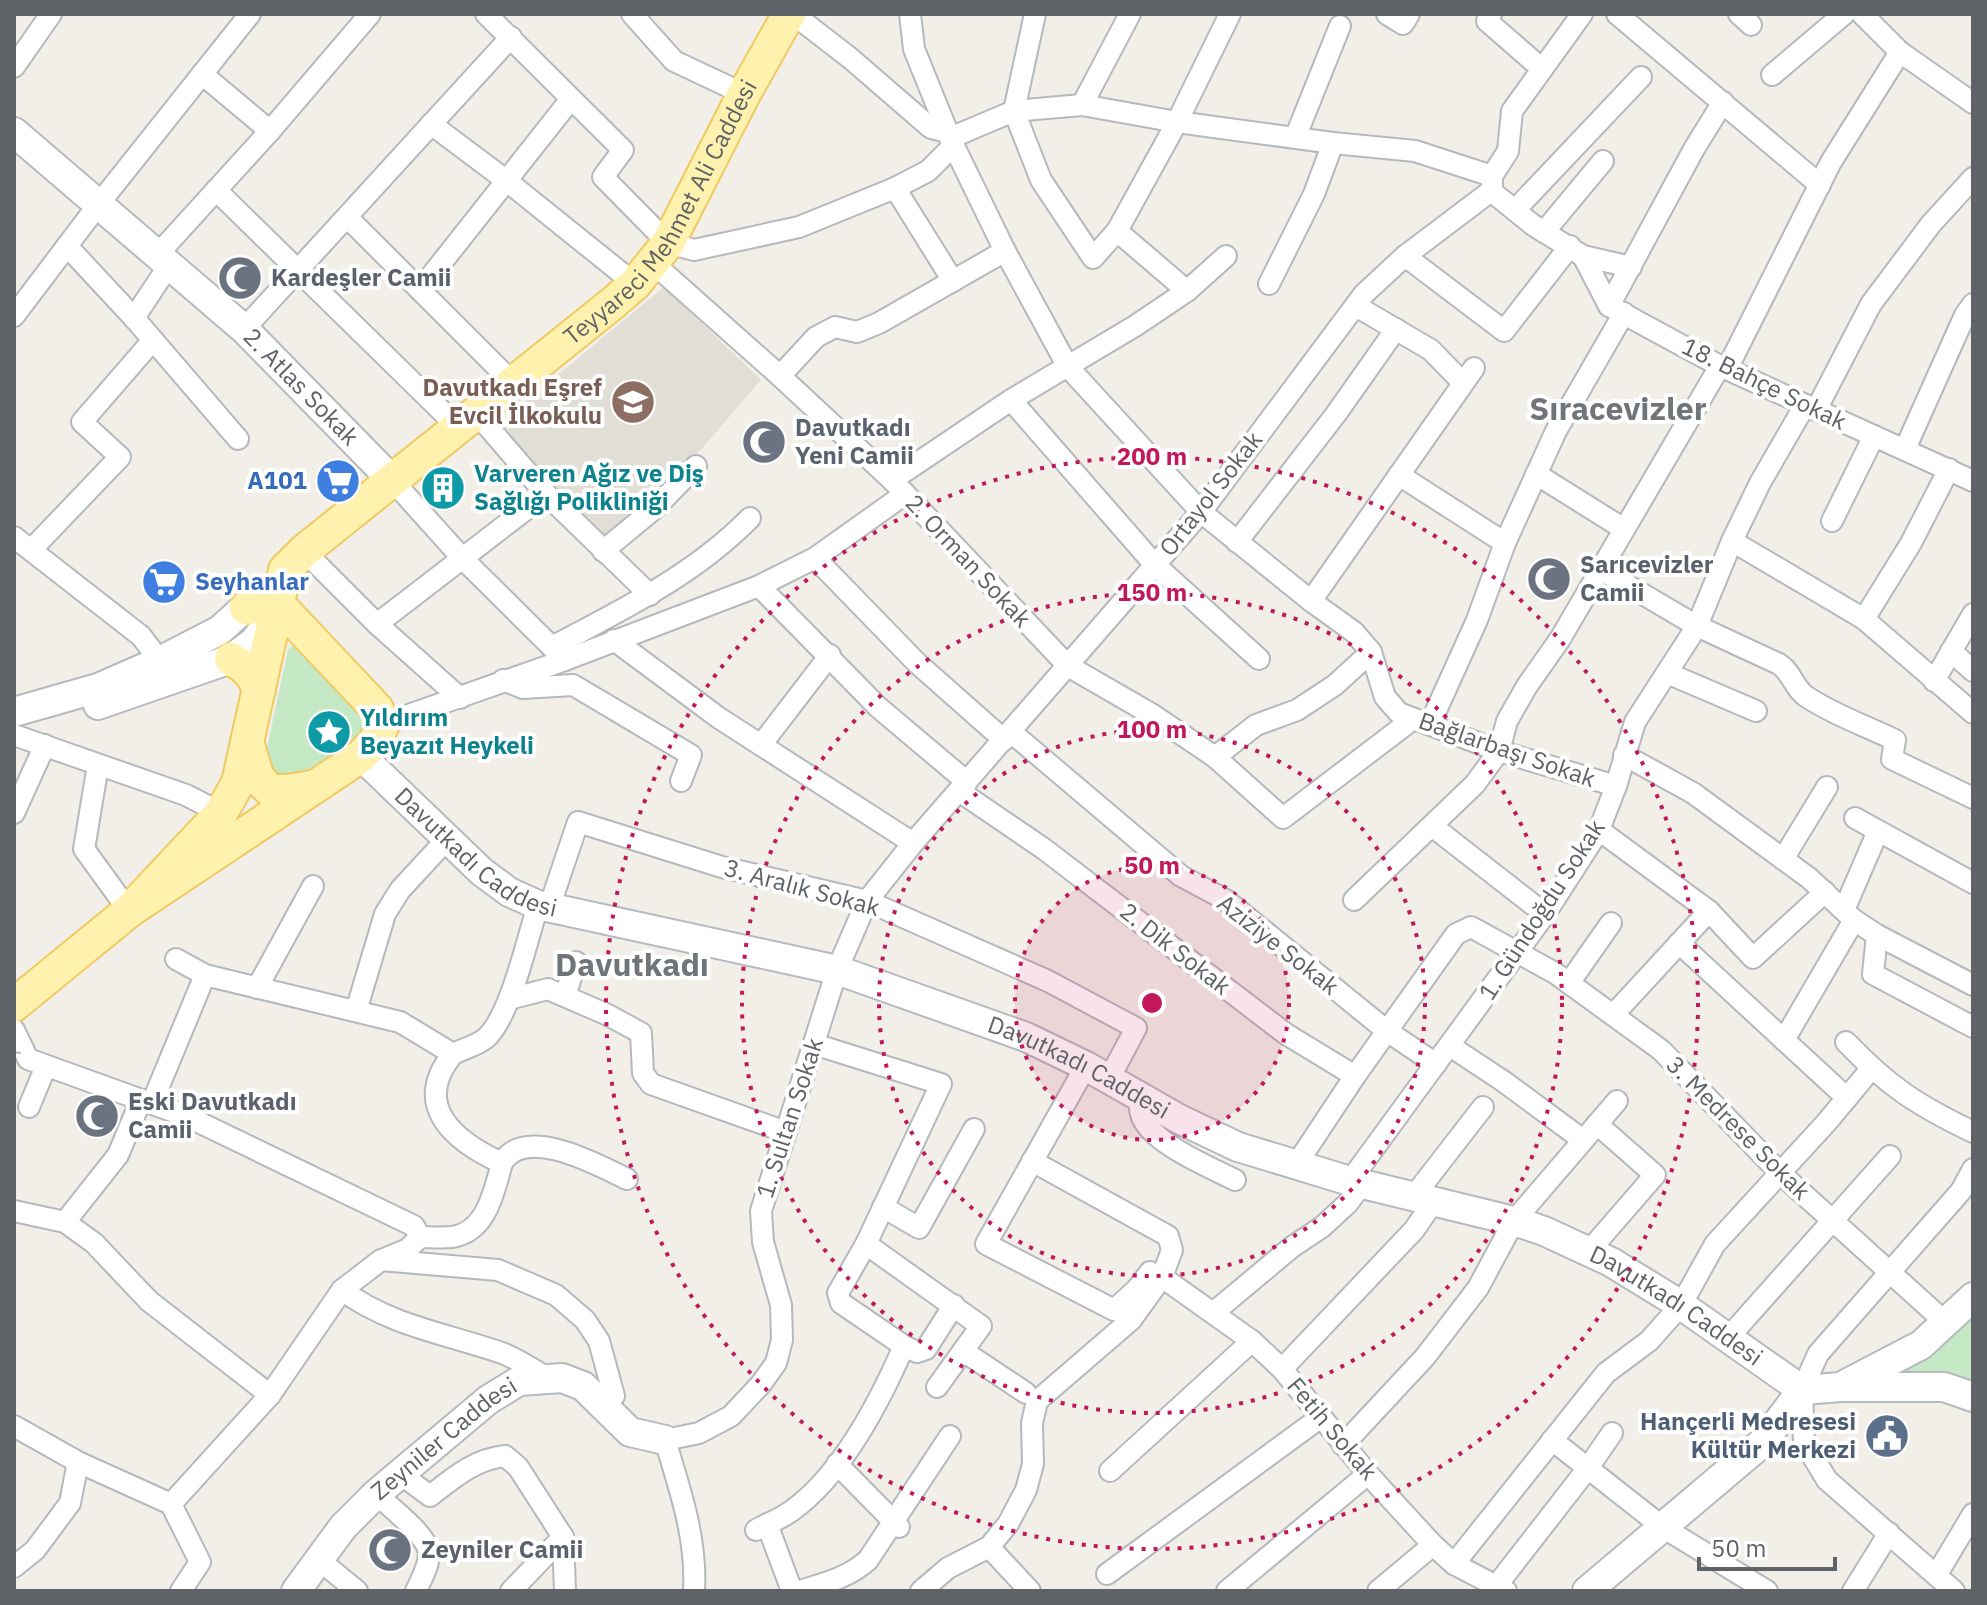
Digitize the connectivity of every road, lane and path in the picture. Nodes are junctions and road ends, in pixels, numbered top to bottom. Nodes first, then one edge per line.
1 (51, 14) edge
2 (370, 14) edge
3 (486, 14) edge
4 (632, 14) edge
5 (910, 14) edge
6 (1035, 14) edge
7 (1130, 14) edge
8 (1230, 14) edge
9 (1387, 14) edge
10 (1409, 14) edge
11 (1491, 14) edge
12 (1582, 14) edge
13 (1617, 14) edge
14 (1844, 14) edge
15 (1862, 14) edge
16 (785, 16) edge
17 (238, 18) edge
18 (1340, 26) dead end
19 (511, 37) junction
20 (1900, 52) junction
21 (14, 67) edge
22 (1542, 69) junction
23 (202, 74) junction
24 (1772, 75) dead end
25 (1641, 77) dead end
26 (744, 94) junction
27 (571, 99) junction
28 (1723, 102) junction
29 (1973, 103) edge
30 (1082, 105) junction
31 (1014, 111) junction
32 (1177, 122) junction
33 (431, 124) junction
34 (270, 131) junction
35 (14, 132) edge
36 (950, 138) junction
37 (1295, 138) junction
38 (1333, 143) junction
39 (1603, 161) dead end
40 (1973, 178) edge
41 (507, 181) junction
42 (1492, 184) junction
43 (1820, 185) junction
44 (895, 188) junction
45 (216, 190) junction
46 (98, 205) junction
47 (1515, 210) junction
48 (347, 217) junction
49 (1117, 231) junction
50 (1544, 232) junction
51 (67, 246) junction
52 (1005, 251) junction
53 (1576, 251) junction
54 (1226, 256) dead end
55 (1405, 256) junction
56 (164, 260) junction
57 (652, 263) junction
58 (1631, 267) junction
59 (297, 272) junction
60 (953, 281) junction
61 (1269, 284) dead end
62 (420, 290) junction
63 (1187, 291) junction
64 (1973, 304) edge
65 (1356, 306) junction
66 (1617, 310) junction
67 (14, 316) edge
68 (134, 318) junction
69 (244, 329) junction
70 (1396, 329) junction
71 (153, 340) junction
72 (1068, 367) junction
73 (1724, 367) junction
74 (780, 376) junction
75 (513, 383) junction
76 (1011, 400) junction
77 (1810, 407) junction
78 (468, 421) junction
79 (1874, 436) junction
80 (238, 439) dead end
81 (1905, 449) junction
82 (696, 466) dead end
83 (1949, 469) junction
84 (1536, 474) junction
85 (1399, 475) junction
86 (392, 480) junction
87 (1973, 481) edge
88 (898, 487) junction
89 (546, 494) junction
90 (1201, 512) junction
91 (750, 518) dead end
92 (1832, 521) dead end
93 (1624, 529) junction
94 (14, 537) edge
95 (1732, 541) junction
96 (1237, 542) junction
97 (1505, 543) junction
98 (31, 550) junction
99 (603, 551) junction
100 (815, 558) junction
101 (463, 559) junction
102 (294, 560) junction
103 (1155, 565) junction
104 (1600, 569) junction
105 (759, 586) junction
106 (650, 595) junction
107 (1311, 601) junction
108 (279, 605) junction
109 (246, 608) junction
110 (1973, 614) edge
111 (1864, 619) junction
112 (377, 624) junction
113 (1697, 626) junction
114 (614, 640) junction
115 (1951, 651) junction
116 (1371, 652) junction
117 (558, 654) junction
118 (830, 655) junction
119 (231, 659) junction
120 (1259, 659) dead end
121 (160, 661) junction
122 (1068, 666) junction
123 (1973, 671) edge
124 (1667, 673) junction
125 (503, 680) junction
126 (1934, 681) junction
127 (259, 690) junction
128 (460, 698) junction
129 (1756, 711) dead end
130 (14, 712) edge
131 (1973, 713) edge
132 (1422, 722) junction
133 (383, 724) junction
134 (14, 734) edge
135 (1007, 736) junction
136 (247, 742) junction
137 (45, 745) junction
138 (761, 745) junction
139 (1499, 751) junction
140 (1624, 755) junction
141 (361, 756) junction
142 (1215, 757) junction
143 (98, 765) junction
144 (681, 781) dead end
145 (319, 786) junction
146 (963, 786) junction
147 (1616, 786) junction
148 (1827, 787) dead end
149 (1973, 798) edge
150 (14, 813) edge
151 (221, 813) junction
152 (1855, 818) dead end
153 (1432, 826) junction
154 (1599, 830) junction
155 (1878, 831) junction
156 (448, 838) junction
157 (913, 843) junction
158 (1783, 859) junction
159 (1973, 883) edge
160 (313, 886) dead end
161 (1825, 892) junction
162 (1354, 900) dead end
163 (867, 901) junction
164 (544, 906) junction
165 (129, 911) junction
166 (1709, 911) junction
167 (1545, 914) junction
168 (1849, 915) junction
169 (1611, 923) dead end
170 (1877, 935) junction
171 (1679, 943) junction
172 (1517, 952) junction
173 (176, 959) dead end
174 (576, 962) dead end
175 (837, 970) junction
176 (205, 975) junction
177 (1569, 983) junction
178 (1973, 985) edge
179 (257, 988) junction
180 (565, 996) junction
181 (509, 999) junction
182 (14, 1005) edge
183 (356, 1011) junction
184 (1614, 1014) junction
185 (1973, 1027) edge
186 (14, 1030) edge
187 (1387, 1031) junction
188 (1784, 1040) junction
189 (1846, 1042) dead end
190 (814, 1044) junction
191 (1450, 1046) junction
192 (453, 1054) junction
193 (29, 1060) edge
194 (1436, 1064) junction
195 (1871, 1069) junction
196 (1098, 1072) junction
197 (1355, 1076) junction
198 (1139, 1096) junction
199 (1847, 1098) junction
200 (1617, 1101) dead end
201 (147, 1102) junction
202 (29, 1107) dead end
203 (1483, 1107) dead end
204 (1597, 1124) junction
205 (974, 1129) dead end
206 (786, 1132) junction
207 (1973, 1132) edge
208 (1583, 1140) junction
209 (1890, 1156) dead end
210 (1032, 1161) junction
211 (502, 1163) junction
212 (1296, 1165) junction
213 (1973, 1169) edge
214 (1781, 1174) junction
215 (627, 1179) dead end
216 (1235, 1180) dead end
217 (1356, 1182) junction
218 (1424, 1199) junction
219 (883, 1207) junction
220 (14, 1211) edge
221 (1514, 1221) junction
222 (1833, 1221) junction
223 (65, 1222) junction
224 (420, 1237) junction
225 (866, 1244) junction
226 (1172, 1250) junction
227 (1589, 1251) junction
228 (381, 1260) junction
229 (1889, 1271) junction
230 (1162, 1277) junction
231 (342, 1290) junction
232 (1973, 1297) edge
233 (954, 1305) junction
234 (1681, 1305) junction
235 (1213, 1313) junction
236 (1945, 1322) junction
237 (1728, 1338) junction
238 (1252, 1341) junction
239 (904, 1346) junction
240 (963, 1351) junction
241 (1282, 1369) junction
242 (546, 1377) junction
243 (937, 1387) dead end
244 (1841, 1387) junction
245 (1802, 1390) junction
246 (1026, 1393) dead end
247 (270, 1395) junction
248 (614, 1396) dead end
249 (1973, 1397) edge
250 (1321, 1417) junction
251 (14, 1426) edge
252 (1612, 1433) dead end
253 (950, 1436) dead end
254 (665, 1440) junction
255 (1552, 1440) junction
256 (1343, 1445) junction
257 (78, 1462) junction
258 (837, 1464) junction
259 (1588, 1468) junction
260 (1110, 1471) dead end
261 (399, 1473) junction
262 (1368, 1474) junction
263 (376, 1494) junction
264 (171, 1504) junction
265 (1973, 1514) edge
266 (896, 1524) junction
267 (1664, 1528) junction
268 (1889, 1533) junction
269 (563, 1537) junction
270 (1433, 1545) junction
271 (989, 1547) junction
272 (318, 1559) junction
273 (1454, 1564) junction
274 (14, 1567) edge
275 (1107, 1574) dead end
276 (1937, 1574) junction
277 (1502, 1588) edge
278 (181, 1591) edge
279 (296, 1591) edge
280 (357, 1591) edge
281 (416, 1591) edge
282 (511, 1591) edge
283 (565, 1591) edge
284 (694, 1591) edge
285 (792, 1591) edge
286 (800, 1591) edge
287 (921, 1591) edge
288 (1030, 1591) edge
289 (1227, 1591) edge
290 (1378, 1591) edge
291 (1587, 1591) edge
292 (1767, 1591) edge
293 (1853, 1591) edge
294 (1954, 1591) edge

1 - 21 street
2 - 34 street
3 - 19 street
4 - 26 street
5 - 36 street, Bağlarbaşı Sokak
6 - 31 street
7 - 30 street
8 - 32 street
9 - 10 street
11 - 22 street
12 - 22 street
13 - 28 street
14 - 24 street
15 - 20 street
16 - 26 main road, Teyyareci Mehmet Ali Caddesi
16 - 36 street
17 - 23 street
18 - 37 street
19 - 27 street
19 - 33 street
20 - 29 street
20 - 43 street
22 - 42 street
23 - 34 street
23 - 46 street
25 - 47 street
26 - 57 main road, Teyyareci Mehmet Ali Caddesi
27 - 41 street
27 - 57 street
28 - 43 street
28 - 58 street
30 - 31 street
30 - 32 street
31 - 36 street
31 - 49 street
32 - 37 street
32 - 49 street
33 - 41 street
33 - 48 street
34 - 45 street
35 - 46 main road, 2. Atlas Sokak
36 - 44 street
36 - 52 street, Bağlarbaşı Sokak
37 - 38 street
38 - 42 street
38 - 61 street
39 - 50 street
40 - 77 street, 1. Gündoğdu Sokak
41 - 57 street
41 - 62 street
42 - 47 street
42 - 55 street, Ortayol Sokak
43 - 73 street
44 - 57 street
44 - 60 street
45 - 56 street
45 - 59 street
46 - 51 street
46 - 56 main road, 2. Atlas Sokak
47 - 50 street
48 - 59 street
48 - 62 street
49 - 63 street
50 - 53 street
51 - 67 street
51 - 68 street
52 - 60 street
52 - 72 street, Bağlarbaşı Sokak
53 - 55 street
53 - 58 street
53 - 66 street
54 - 63 street
55 - 65 street, Ortayol Sokak
56 - 68 street
56 - 69 main road, 2. Atlas Sokak
57 - 74 street, 2. Orman Sokak
57 - 75 main road, Teyyareci Mehmet Ali Caddesi
58 - 66 street
59 - 69 street
59 - 78 street
60 - 74 street
62 - 75 street
63 - 72 street
64 - 81 street
65 - 70 street
65 - 90 street, Ortayol Sokak
66 - 73 street, 18. Bahçe Sokak
66 - 84 street
68 - 71 street
69 - 86 main road, 2. Atlas Sokak
70 - 85 street
70 - 96 street
71 - 80 street
71 - 98 street
72 - 76 street
72 - 90 street, Bağlarbaşı Sokak
73 - 77 street, 18. Bahçe Sokak
73 - 93 street
74 - 88 street, 2. Orman Sokak
75 - 78 main road, Teyyareci Mehmet Ali Caddesi
76 - 88 street
76 - 103 street
77 - 79 street, 18. Bahçe Sokak
77 - 95 street, 1. Gündoğdu Sokak
78 - 86 main road, Teyyareci Mehmet Ali Caddesi
78 - 89 street
79 - 81 street, 18. Bahçe Sokak
79 - 92 street
81 - 83 street, 18. Bahçe Sokak
82 - 99 street
83 - 87 street, 18. Bahçe Sokak
83 - 111 street
84 - 93 street
84 - 97 street
85 - 97 street
85 - 107 street
86 - 101 street
86 - 102 main road, Teyyareci Mehmet Ali Caddesi
88 - 100 street
88 - 122 street, 2. Orman Sokak
89 - 99 street
89 - 101 street
90 - 96 street, Bağlarbaşı Sokak
90 - 103 street, Ortayol Sokak
91 - 106 street
93 - 104 street
94 - 98 street
95 - 111 street
95 - 113 street, 1. Gündoğdu Sokak
96 - 107 street, Bağlarbaşı Sokak
97 - 132 street
98 - 121 street
99 - 106 street
100 - 105 street
100 - 135 street, Aziziye Sokak
101 - 112 street
101 - 117 street
102 - 108 main road
102 - 109 main road
102 - 112 street
103 - 120 street
103 - 122 street, Ortayol Sokak
104 - 113 street
104 - 139 street
105 - 114 street
105 - 118 street, 2. Dik Sokak
106 - 117 street
107 - 116 street, Bağlarbaşı Sokak
108 - 109 main road
108 - 119 main road
108 - 127 main road
108 - 133 main road
109 - 121 main road
110 - 115 street
111 - 126 street
112 - 128 street
113 - 124 street, 1. Gündoğdu Sokak
113 - 149 street
114 - 117 street
114 - 138 street
115 - 123 street
115 - 126 street
116 - 132 street, Bağlarbaşı Sokak
116 - 142 street
117 - 125 street
118 - 138 street
118 - 146 street, 2. Dik Sokak
119 - 127 main road
119 - 134 main road
121 - 130 main road
122 - 135 street, Ortayol Sokak
122 - 142 street, 2. Orman Sokak
124 - 129 street
124 - 140 street, 1. Gündoğdu Sokak
125 - 128 street
125 - 144 street
126 - 131 street
127 - 136 main road
128 - 133 street
132 - 139 street, Bağlarbaşı Sokak
132 - 142 street, 2. Orman Sokak
133 - 141 main road
134 - 137 street
135 - 146 street, Ortayol Sokak
135 - 187 street, Aziziye Sokak
136 - 145 main road
136 - 151 main road
137 - 143 street
137 - 150 street
138 - 157 street
139 - 147 street, Bağlarbaşı Sokak
139 - 153 street
140 - 147 street, 1. Gündoğdu Sokak
140 - 158 street
141 - 145 main road
141 - 156 main road, Davutkadı Caddesi
143 - 151 street
143 - 165 street
145 - 165 main road
146 - 157 street, Ortayol Sokak
146 - 197 street, 2. Dik Sokak
147 - 154 street, 1. Gündoğdu Sokak
148 - 158 street
151 - 165 main road
152 - 155 street
153 - 162 street
153 - 167 street
154 - 166 street
154 - 167 street, 1. Gündoğdu Sokak
155 - 159 street
155 - 168 street
156 - 164 main road, Davutkadı Caddesi
156 - 183 street
157 - 163 street, Ortayol Sokak
158 - 161 street
160 - 179 street
161 - 166 street
161 - 168 street
163 - 164 street, 3. Aralık Sokak
163 - 175 street, Ortayol Sokak
163 - 196 street, 3. Aralık Sokak
164 - 175 main road, Davutkadı Caddesi
164 - 181 street
165 - 182 main road
166 - 171 street
167 - 172 street, 1. Gündoğdu Sokak
168 - 170 street
168 - 188 street
169 - 177 street
170 - 178 street
170 - 185 street
171 - 184 street
171 - 188 street
172 - 177 street, 3. Medrese Sokak
172 - 187 street, 3. Medrese Sokak
172 - 191 street, 1. Gündoğdu Sokak
173 - 176 street
174 - 180 street
175 - 190 street, 1. Sultan Sokak
175 - 196 main road, Davutkadı Caddesi
176 - 179 street
176 - 201 street
177 - 184 street, 3. Medrese Sokak
179 - 183 street
180 - 181 street
180 - 206 street
181 - 192 street
183 - 192 street
184 - 214 street, 3. Medrese Sokak
186 - 193 street
187 - 194 street, Aziziye Sokak
187 - 197 street
188 - 199 street
189 - 195 street
190 - 206 street, 1. Sultan Sokak
190 - 219 street
191 - 194 street, 1. Gündoğdu Sokak
191 - 208 street
192 - 211 street
193 - 201 street
193 - 202 street
194 - 217 street, 1. Gündoğdu Sokak
195 - 199 street
195 - 207 street
196 - 198 main road, Davutkadı Caddesi
196 - 210 street
197 - 212 street
198 - 212 main road, Davutkadı Caddesi
198 - 216 street
199 - 214 street
200 - 204 street
201 - 223 street
201 - 224 street
203 - 218 street
204 - 208 street
204 - 227 street
205 - 219 street
206 - 254 street, 1. Sultan Sokak
208 - 221 street
209 - 222 street
210 - 226 street
210 - 226 street
211 - 215 street
211 - 224 street
212 - 217 main road, Davutkadı Caddesi
213 - 229 street
214 - 222 street, 3. Medrese Sokak
214 - 234 street
217 - 218 main road, Davutkadı Caddesi
217 - 235 street, 1. Gündoğdu Sokak
218 - 221 main road, Davutkadı Caddesi
218 - 241 street
219 - 225 street
220 - 223 street
221 - 227 main road, Davutkadı Caddesi
221 - 256 street
222 - 229 street, 3. Medrese Sokak
222 - 237 street
223 - 247 street
224 - 228 street
225 - 233 street
225 - 239 street
226 - 230 street
227 - 234 main road, Davutkadı Caddesi
228 - 231 street
228 - 248 street
229 - 236 street, 3. Medrese Sokak
229 - 245 street
230 - 235 street, Fetih Sokak
230 - 271 street
231 - 242 street
231 - 247 street
232 - 236 main road
233 - 239 street
233 - 240 street
234 - 237 main road, Davutkadı Caddesi
234 - 255 street
235 - 238 street, Fetih Sokak
236 - 244 main road
237 - 245 main road, Davutkadı Caddesi
238 - 241 street, Fetih Sokak
238 - 260 street
239 - 258 street
240 - 243 street
240 - 246 street
241 - 250 street, Fetih Sokak
242 - 254 main road, Zeyniler Caddesi
242 - 261 main road, Zeyniler Caddesi
244 - 245 main road
244 - 249 main road
245 - 267 main road
245 - 268 street
247 - 264 street
250 - 256 street, Fetih Sokak
250 - 275 street
251 - 257 street
252 - 259 street, Fetih Sokak
253 - 266 street
254 - 284 street
255 - 259 street
255 - 273 street
256 - 262 street, Fetih Sokak
257 - 264 street
257 - 274 street
258 - 266 street
258 - 285 street
259 - 267 street
259 - 277 street, Fetih Sokak
261 - 263 main road, Zeyniler Caddesi
261 - 269 street
262 - 270 street, Fetih Sokak
262 - 289 street
263 - 272 main road, Zeyniler Caddesi
263 - 281 street
264 - 278 street
265 - 276 street
266 - 286 street
267 - 291 main road
267 - 292 street
268 - 276 street
268 - 293 street
269 - 282 street
269 - 283 street
270 - 273 street, Fetih Sokak
270 - 290 street
271 - 287 street
271 - 288 street
272 - 279 main road, Zeyniler Caddesi
272 - 280 street
273 - 277 street, Fetih Sokak
276 - 294 street

